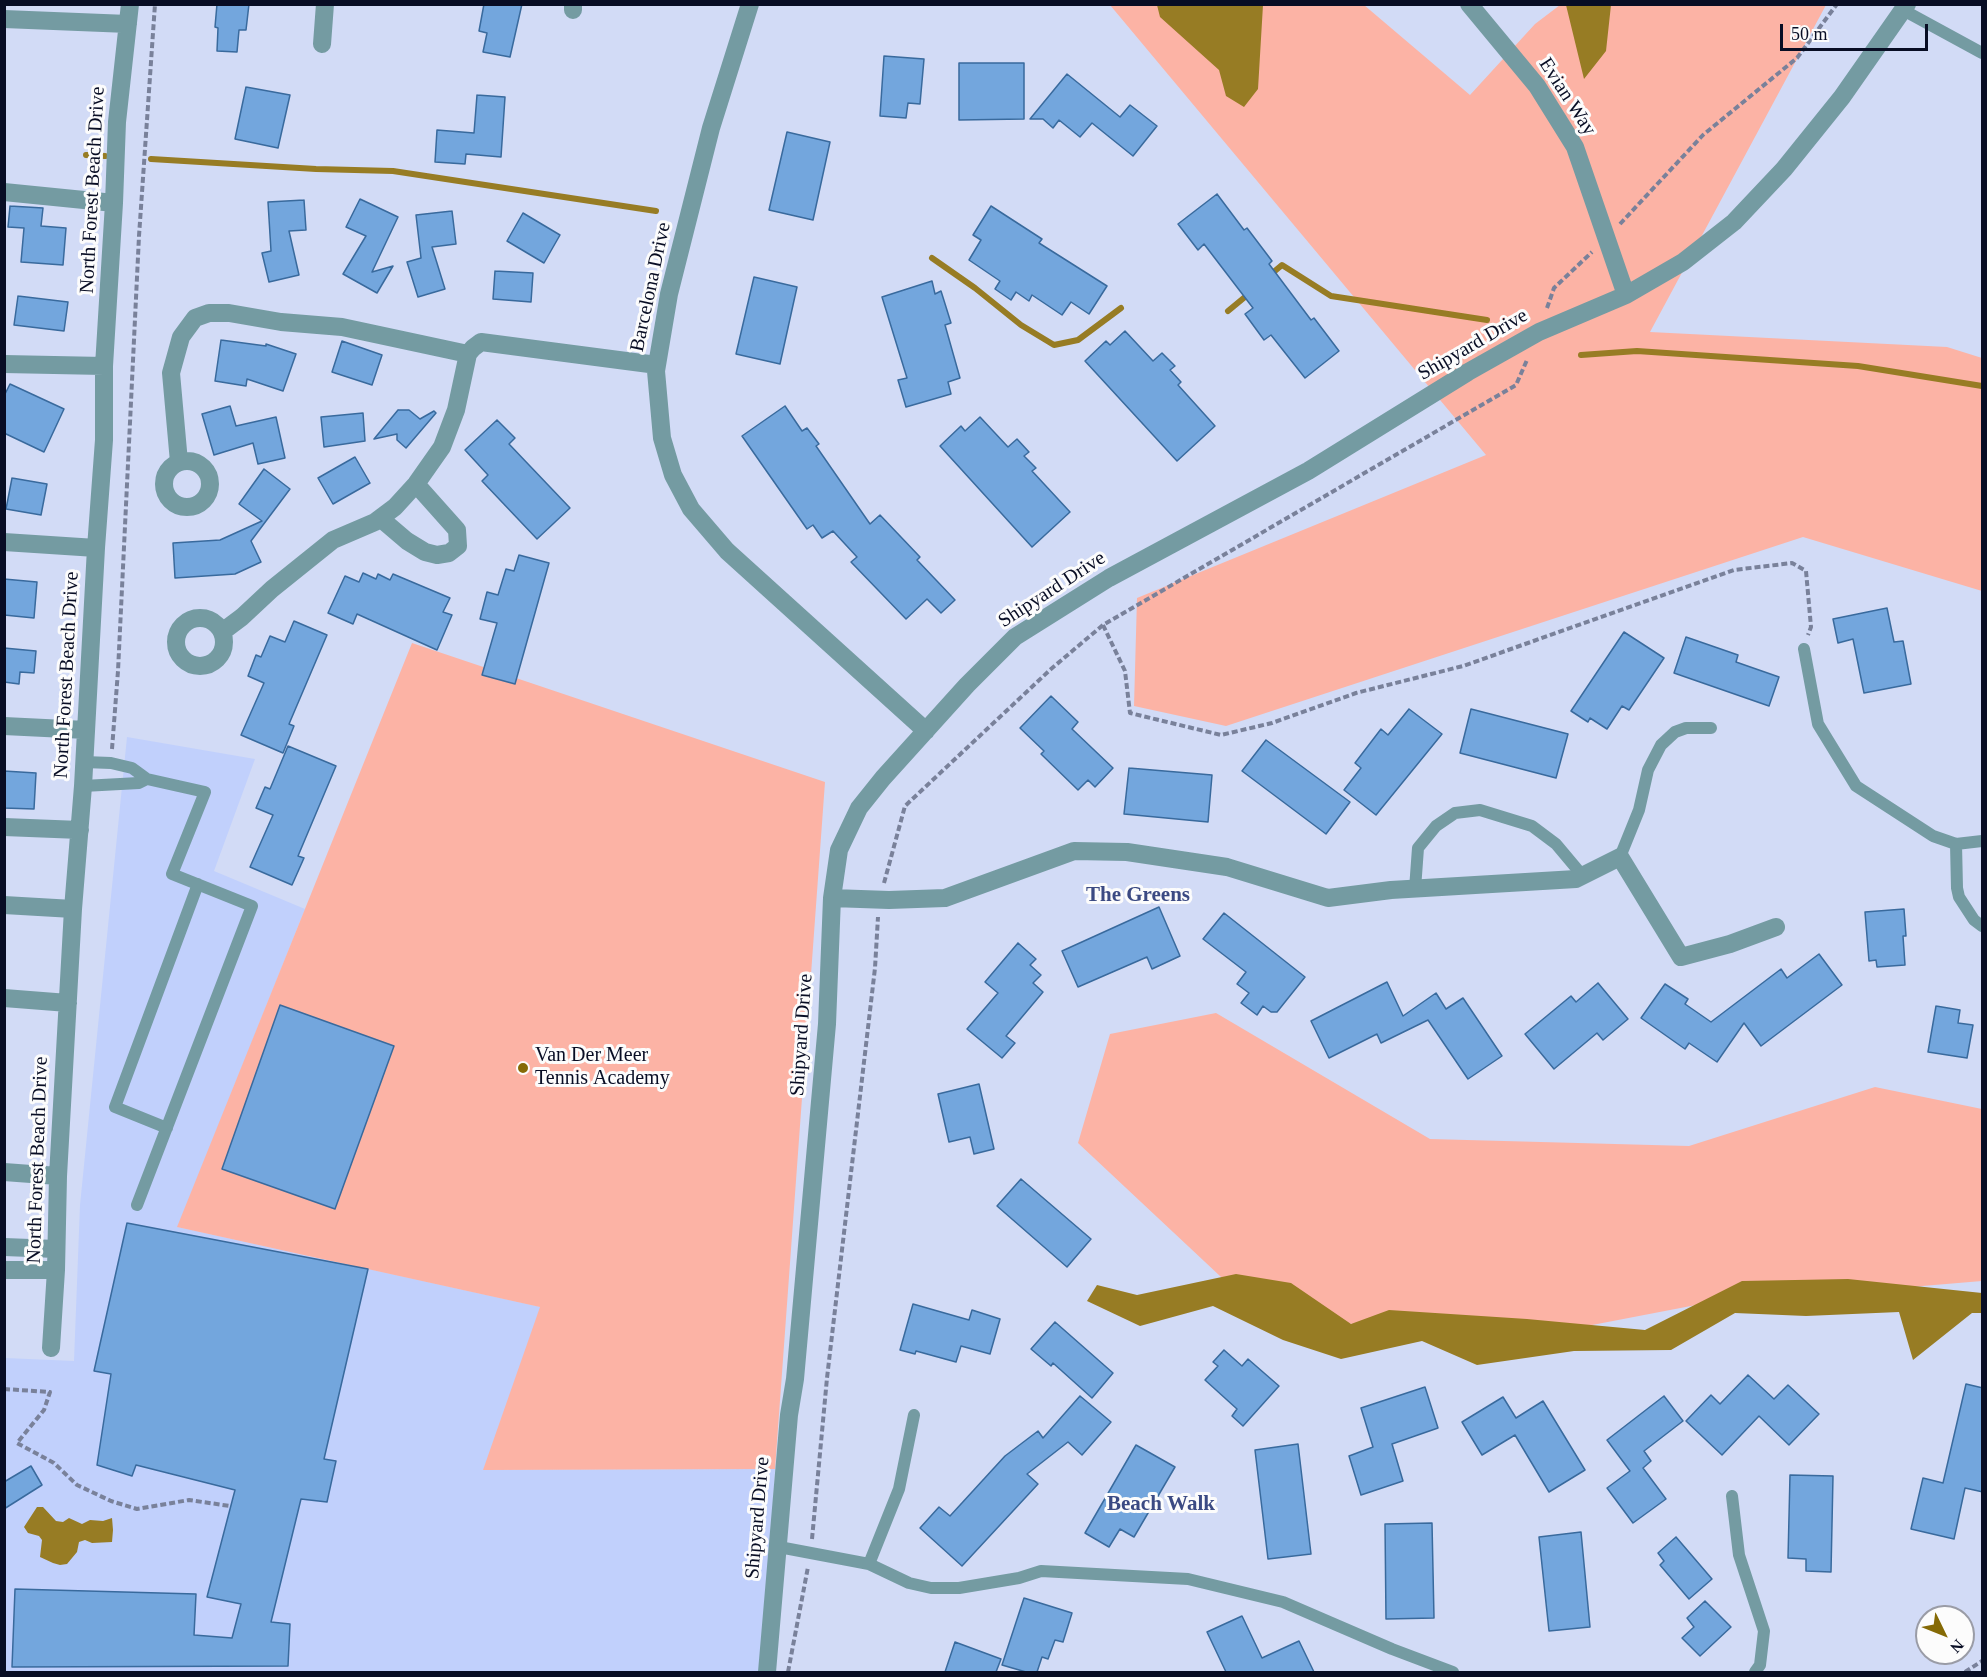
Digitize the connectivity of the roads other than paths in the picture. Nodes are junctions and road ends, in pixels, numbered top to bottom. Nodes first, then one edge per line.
1 (130, 4) edge
2 (325, 4) edge
3 (750, 4) edge
4 (1469, 4) edge
5 (1905, 7) edge
6 (4, 19) edge
7 (128, 24) junction
8 (322, 44) dead end
9 (1983, 53) edge
10 (4, 192) edge
11 (114, 203) junction
12 (1626, 295) junction
13 (468, 354) junction
14 (4, 364) edge
15 (657, 365) junction
16 (104, 366) junction
17 (179, 462) dead end
18 (416, 484) junction
19 (380, 518) junction
20 (4, 542) edge
21 (96, 548) junction
22 (222, 632) dead end
23 (1804, 649) road end
24 (4, 726) edge
25 (1711, 728) dead end
26 (86, 730) junction
27 (926, 731) junction
28 (84, 762) junction
29 (147, 779) junction
30 (83, 786) junction
31 (4, 826) edge
32 (80, 830) junction
33 (1983, 841) edge
34 (1956, 844) junction
35 (1620, 857) junction
36 (1582, 875) junction
37 (198, 884) junction
38 (1415, 889) junction
39 (832, 898) junction
40 (4, 905) edge
41 (73, 909) junction
42 (1983, 926) edge
43 (1776, 927) dead end
44 (4, 998) edge
45 (68, 1003) junction
46 (167, 1128) junction
47 (4, 1172) edge
48 (58, 1176) junction
49 (137, 1205) dead end
50 (4, 1247) edge
51 (56, 1249) junction
52 (4, 1270) edge
53 (56, 1270) junction
54 (51, 1348) dead end
55 (914, 1414) dead end
56 (1732, 1497) dead end
57 (779, 1547) junction
58 (869, 1564) junction
59 (767, 1672) edge
60 (1453, 1672) edge
61 (1755, 1672) edge

1 - 7 street, North Forest Beach Drive
2 - 8 street
3 - 15 street, Barcelona Drive
4 - 12 street, Evian Way
5 - 9 lane
5 - 12 street, Shipyard Drive
6 - 7 street
7 - 11 street, North Forest Beach Drive
10 - 11 street
11 - 16 street, North Forest Beach Drive
12 - 27 street, Shipyard Drive
13 - 15 street
13 - 17 street
13 - 18 street
14 - 16 street
15 - 27 street, Barcelona Drive
16 - 21 street, North Forest Beach Drive
18 - 19 street
18 - 19 street
19 - 22 street
20 - 21 street
21 - 26 street, North Forest Beach Drive
23 - 34 lane
24 - 26 street
25 - 35 lane
26 - 28 street, North Forest Beach Drive
27 - 39 street, Shipyard Drive
28 - 29 lane
28 - 30 street, North Forest Beach Drive
29 - 30 lane
29 - 37 lane
30 - 32 street, North Forest Beach Drive
31 - 32 street
32 - 41 street, North Forest Beach Drive
33 - 34 lane
34 - 42 lane
35 - 36 street
35 - 43 street
36 - 38 street
36 - 38 lane
37 - 46 lane
37 - 46 lane
38 - 39 street
39 - 57 street, Shipyard Drive
40 - 41 street
41 - 45 street, North Forest Beach Drive
44 - 45 street
45 - 48 street, North Forest Beach Drive
46 - 49 lane
47 - 48 street
48 - 51 street, North Forest Beach Drive
50 - 51 street
51 - 53 street, North Forest Beach Drive
52 - 53 street
53 - 54 street, North Forest Beach Drive
55 - 58 lane
56 - 61 lane
57 - 58 lane
57 - 59 street, Shipyard Drive
58 - 60 lane

